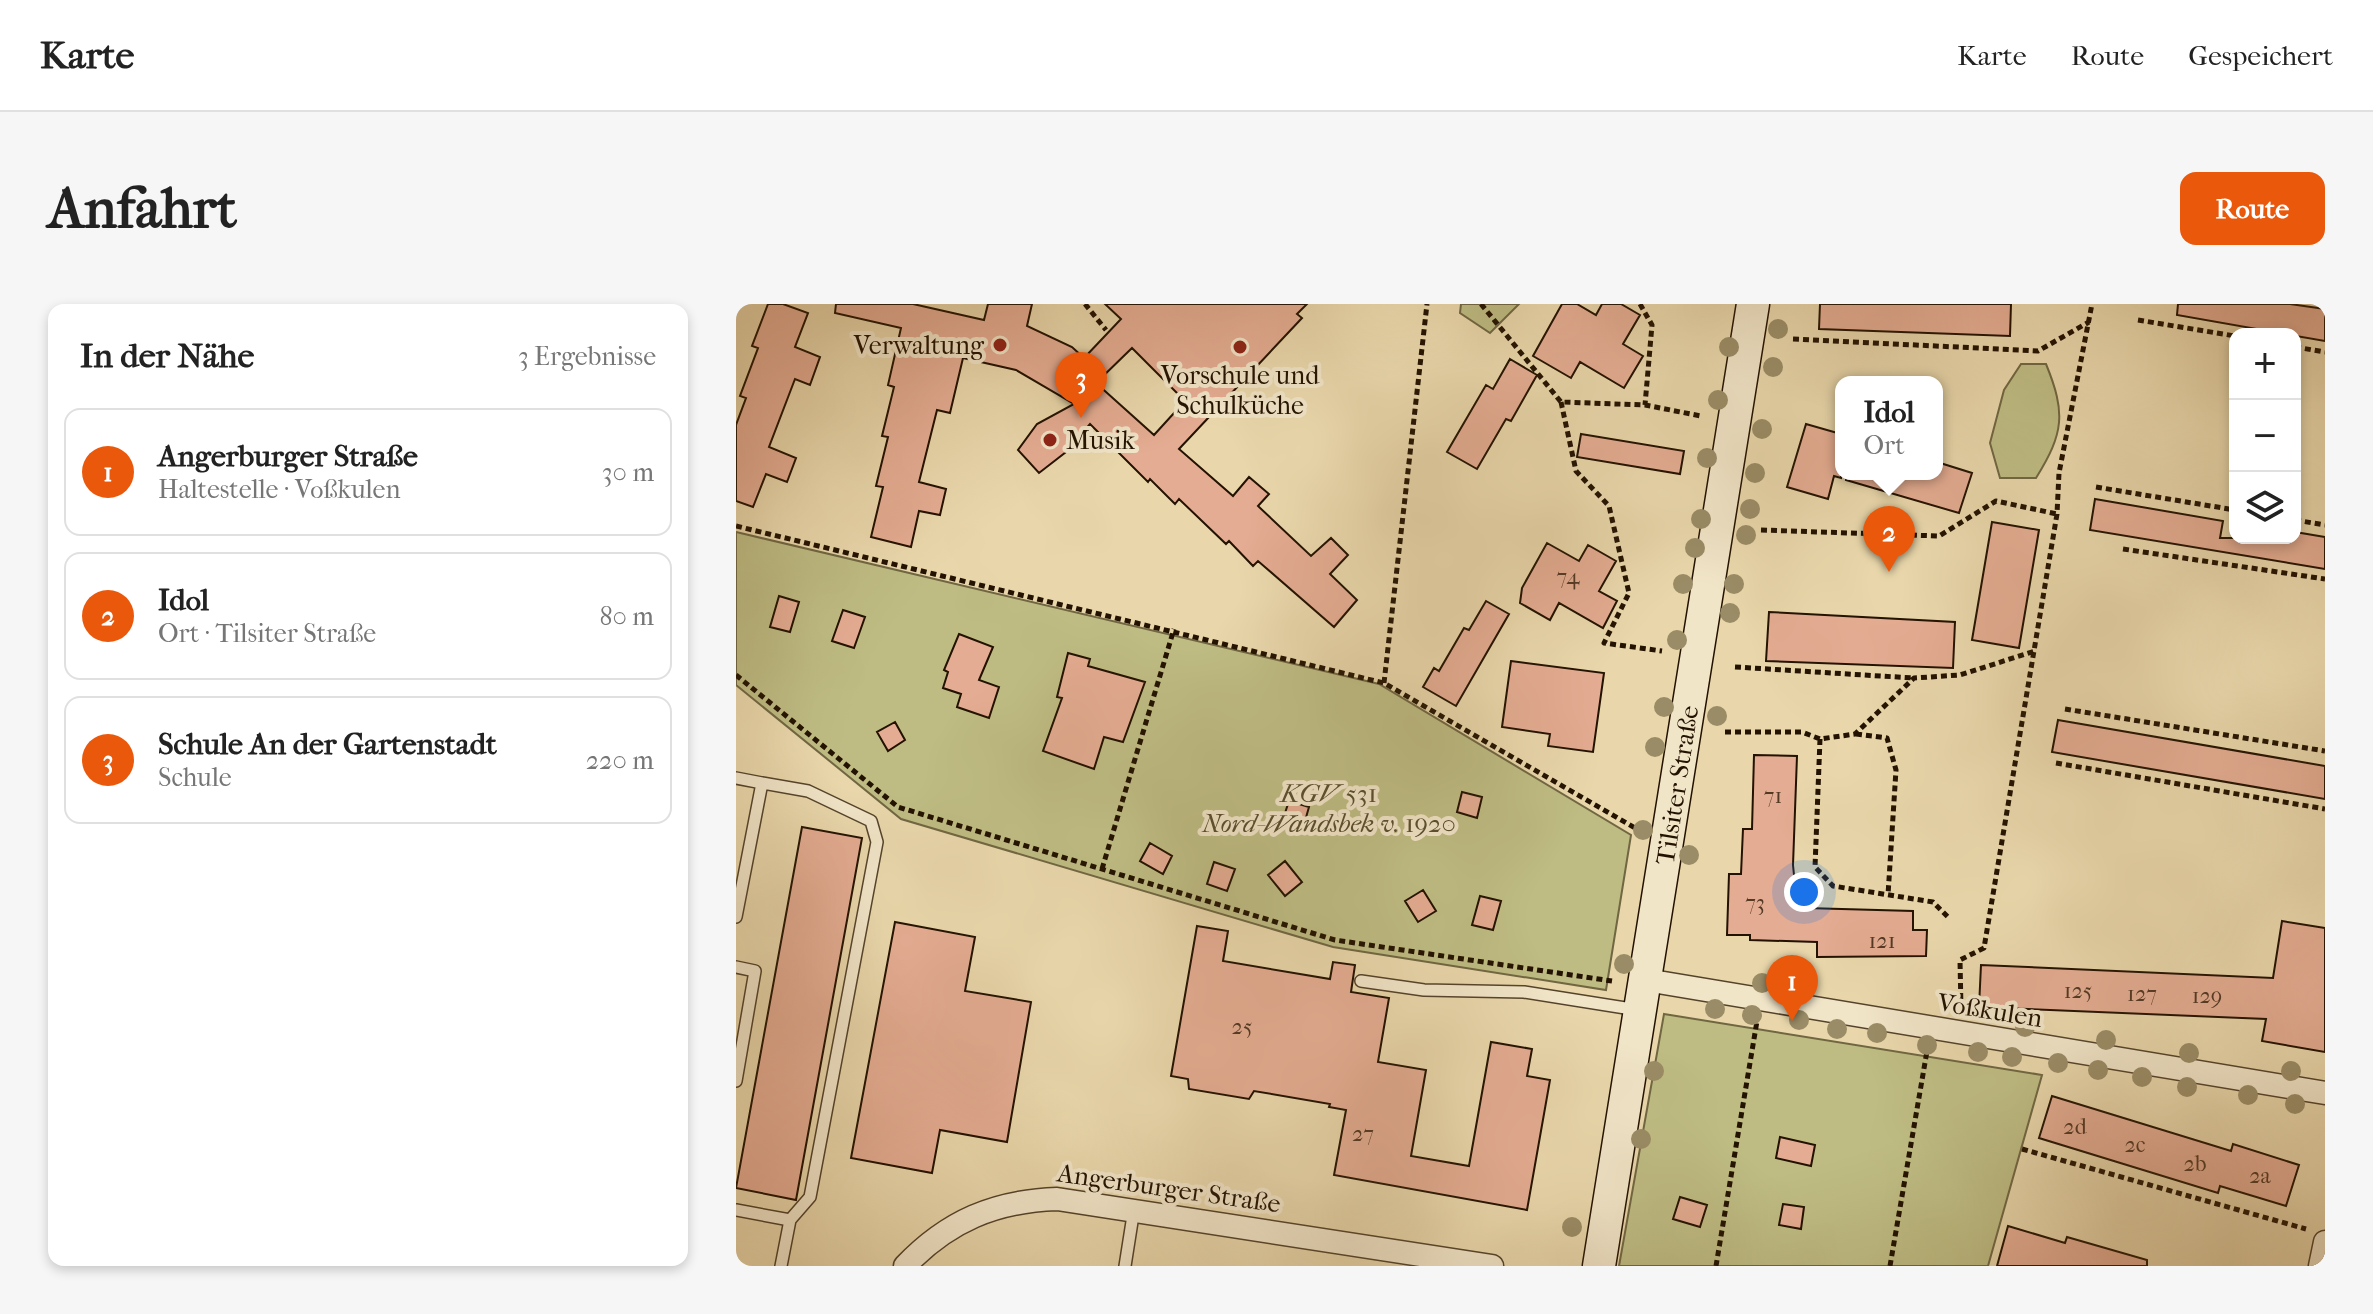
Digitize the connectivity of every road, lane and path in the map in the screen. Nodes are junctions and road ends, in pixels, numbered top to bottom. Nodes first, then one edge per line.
1 (1085, 304) edge
2 (1427, 304) edge
3 (1481, 304) edge
4 (1640, 304) edge
5 (1753, 304) edge
6 (2092, 304) edge
7 (2138, 320) dead end
8 (2090, 322) junction
9 (1106, 330) dead end
10 (2229, 335) edge
11 (1793, 339) dead end
12 (2301, 348) edge
13 (2325, 352) edge
14 (1561, 402) junction
15 (1645, 405) junction
16 (1701, 416) dead end
17 (2096, 487) dead end
18 (2229, 509) edge
19 (2057, 514) junction
20 (2301, 521) edge
21 (2325, 525) edge
22 (736, 526) edge
23 (1761, 530) dead end
24 (2123, 549) dead end
25 (2325, 579) edge
26 (1174, 629) junction
27 (1662, 651) dead end
28 (2035, 651) junction
29 (1735, 667) dead end
30 (736, 675) edge
31 (1914, 678) junction
32 (1384, 683) junction
33 (2065, 709) dead end
34 (1725, 732) dead end
35 (1855, 734) junction
36 (1820, 739) junction
37 (2325, 751) edge
38 (2056, 763) dead end
39 (736, 778) edge
40 (762, 783) junction
41 (2325, 809) edge
42 (1635, 828) dead end
43 (1102, 869) junction
44 (1888, 895) junction
45 (736, 917) edge
46 (1948, 917) dead end
47 (736, 967) edge
48 (1361, 981) dead end
49 (1612, 981) dead end
50 (1644, 995) junction
51 (1961, 1009) dead end
52 (1757, 1020) dead end
53 (1927, 1051) dead end
54 (736, 1081) edge
55 (2325, 1093) edge
56 (2022, 1149) dead end
57 (1135, 1208) junction
58 (736, 1210) edge
59 (790, 1220) junction
60 (2317, 1236) edge
61 (781, 1266) edge
62 (905, 1266) edge
63 (1125, 1266) edge
64 (1492, 1266) edge
65 (1599, 1266) edge
66 (1716, 1266) edge
67 (1890, 1266) edge
68 (2320, 1266) edge

1 - 9 path
2 - 32 path
3 - 14 path
4 - 15 path
5 - 50 street, Tilsiter Straße
6 - 8 path
7 - 10 path
8 - 11 path
8 - 19 path
12 - 13 path
14 - 15 path
14 - 27 path
15 - 16 path
17 - 18 path
19 - 23 path
19 - 28 path
20 - 21 path
22 - 26 path
24 - 25 path
26 - 32 path
26 - 43 path
28 - 31 path
28 - 51 path
29 - 31 path
30 - 43 path
31 - 35 path
32 - 42 path
33 - 37 path
34 - 36 path
35 - 36 path
35 - 44 path
36 - 44 path
38 - 41 path
39 - 40 lane
40 - 45 lane
40 - 59 lane
43 - 49 path
44 - 46 path
47 - 54 lane
48 - 50 lane
50 - 55 street, Voßkulen
50 - 65 street, Tilsiter Straße
52 - 66 path
53 - 67 path
56 - 60 path
57 - 62 street, Angerburger Straße
57 - 63 lane
57 - 64 street, Angerburger Straße
58 - 59 lane
59 - 61 lane
60 - 68 street

